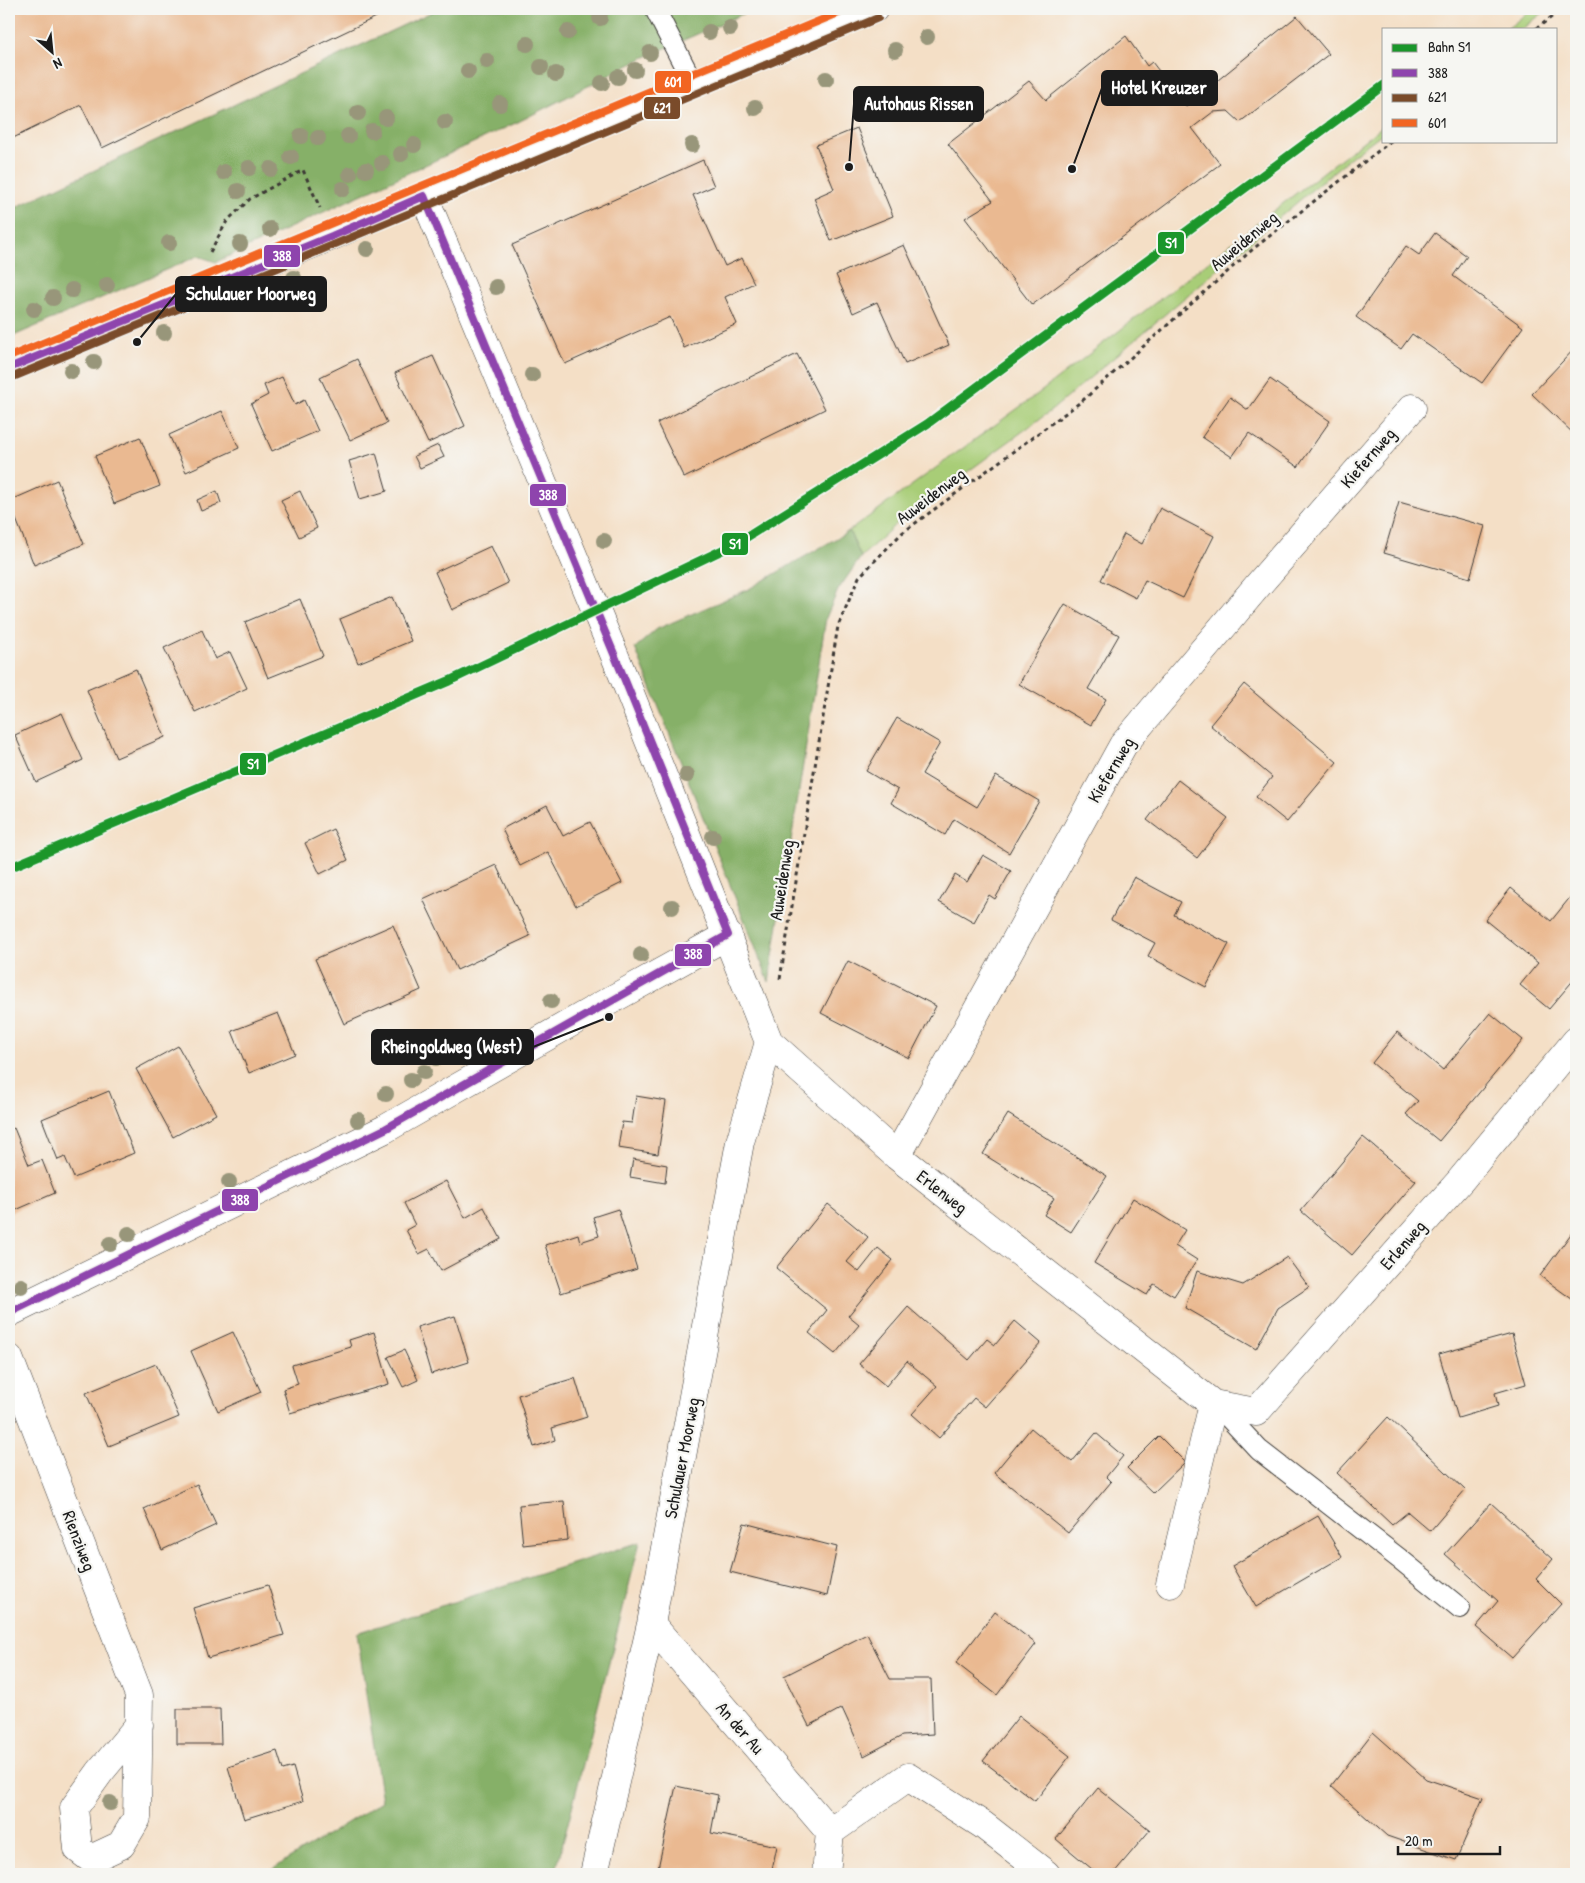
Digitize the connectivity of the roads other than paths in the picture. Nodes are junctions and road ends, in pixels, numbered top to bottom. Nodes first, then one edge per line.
1 (655, 9) edge
2 (874, 9) edge
3 (693, 83) junction
4 (424, 196) junction
5 (9, 368) edge
6 (1412, 408) dead end
7 (728, 935) junction
8 (1576, 1041) edge
9 (769, 1042) junction
10 (897, 1156) junction
11 (9, 1313) edge
12 (9, 1358) edge
13 (1215, 1404) junction
14 (1170, 1584) dead end
15 (1460, 1608) dead end
16 (651, 1624) junction
17 (139, 1725) dead end
18 (830, 1832) junction
19 (594, 1874) edge
20 (826, 1874) edge
21 (1046, 1874) edge

1 - 3 lane
2 - 3 street
3 - 4 street
4 - 5 street
4 - 7 street
6 - 10 street, Kiefernweg
7 - 9 street, Erlenweg
7 - 11 street
8 - 13 street, Erlenweg
9 - 10 street, Erlenweg
9 - 16 street, Schulauer Moorweg
10 - 13 street, Erlenweg
12 - 17 street, Rienziweg
13 - 14 street
13 - 15 lane
16 - 18 street, An der Au
16 - 19 street, Schulauer Moorweg
18 - 20 street
18 - 21 street

